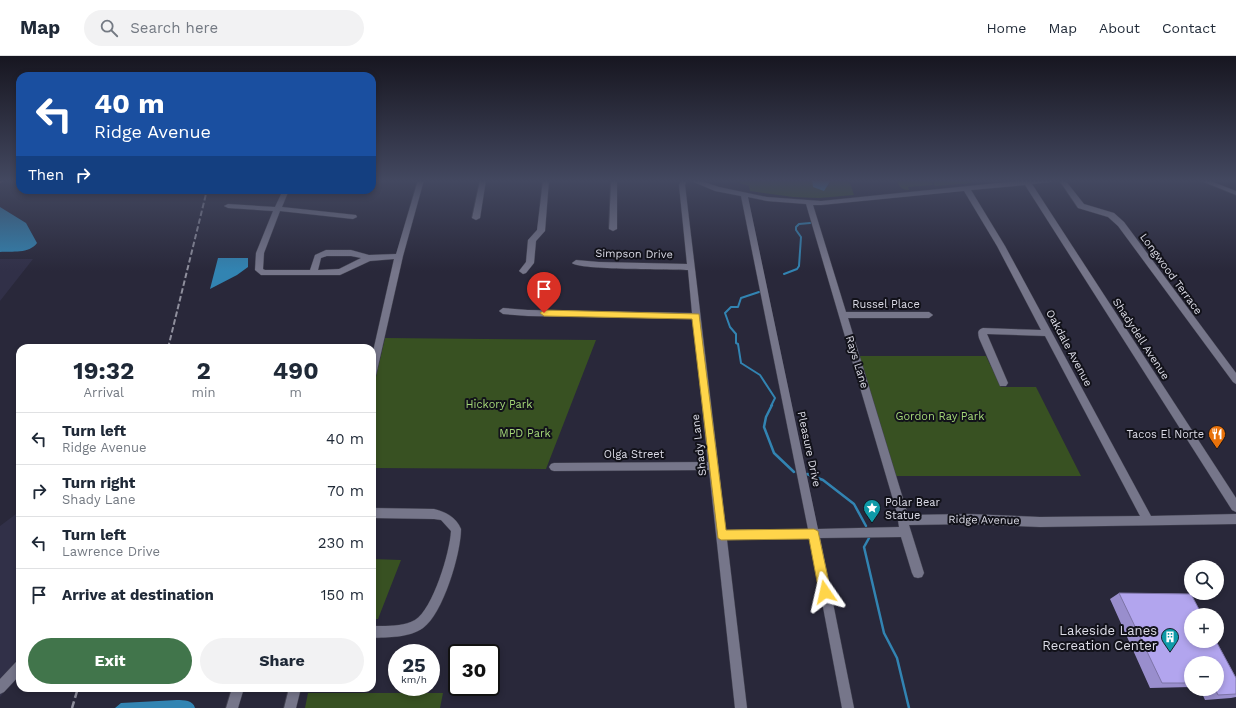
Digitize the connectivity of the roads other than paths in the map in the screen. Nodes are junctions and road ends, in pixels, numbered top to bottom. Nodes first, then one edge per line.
1 (277, 210) edge
2 (291, 210) edge
3 (413, 210) edge
4 (477, 210) edge
5 (543, 210) edge
6 (613, 210) edge
7 (685, 210) edge
8 (747, 210) edge
9 (811, 210) edge
10 (980, 210) edge
11 (1045, 210) edge
12 (1096, 210) edge
13 (352, 217) dead end
14 (476, 218) dead end
15 (613, 229) dead end
16 (400, 256) junction
17 (369, 258) junction
18 (576, 263) dead end
19 (691, 267) junction
20 (523, 271) dead end
21 (313, 272) junction
22 (503, 311) dead end
23 (843, 315) junction
24 (929, 315) dead end
25 (696, 316) junction
26 (1048, 333) junction
27 (376, 358) edge
28 (1236, 380) edge
29 (1003, 383) dead end
30 (714, 466) junction
31 (554, 467) dead end
32 (1236, 507) edge
33 (376, 513) edge
34 (904, 520) junction
35 (1236, 520) edge
36 (1148, 521) junction
37 (905, 532) junction
38 (814, 534) junction
39 (721, 535) junction
40 (918, 573) dead end
41 (376, 632) edge
42 (16, 670) edge
43 (0, 688) edge
44 (237, 692) edge
45 (295, 692) edge
46 (232, 708) edge
47 (290, 708) edge
48 (741, 708) edge
49 (848, 708) edge

1 - 21 street
2 - 13 street
3 - 16 street
4 - 14 street
5 - 20 street
6 - 15 street
7 - 19 street, Shady Lane
8 - 38 street, Pleasure Drive
9 - 23 street, Rays Lane
10 - 26 street, Oakdale Avenue
11 - 32 street, Shadydell Avenue
12 - 28 street, Longwood Terrace
16 - 17 street
16 - 27 street
17 - 21 street
17 - 21 street
18 - 19 street, Simpson Drive
19 - 25 street, Shady Lane
22 - 25 street
23 - 24 street, Russel Place
23 - 34 street, Rays Lane
25 - 30 street, Shady Lane
26 - 29 street
26 - 36 street, Oakdale Avenue
30 - 31 street, Olga Street
30 - 39 street, Shady Lane
33 - 41 street
34 - 36 street, Ridge Avenue
34 - 37 street
35 - 36 street, Ridge Avenue
37 - 38 street
37 - 40 street
38 - 39 street
38 - 49 street, Pleasure Drive
39 - 48 street, Shady Lane
42 - 43 street
44 - 46 street
45 - 47 street

